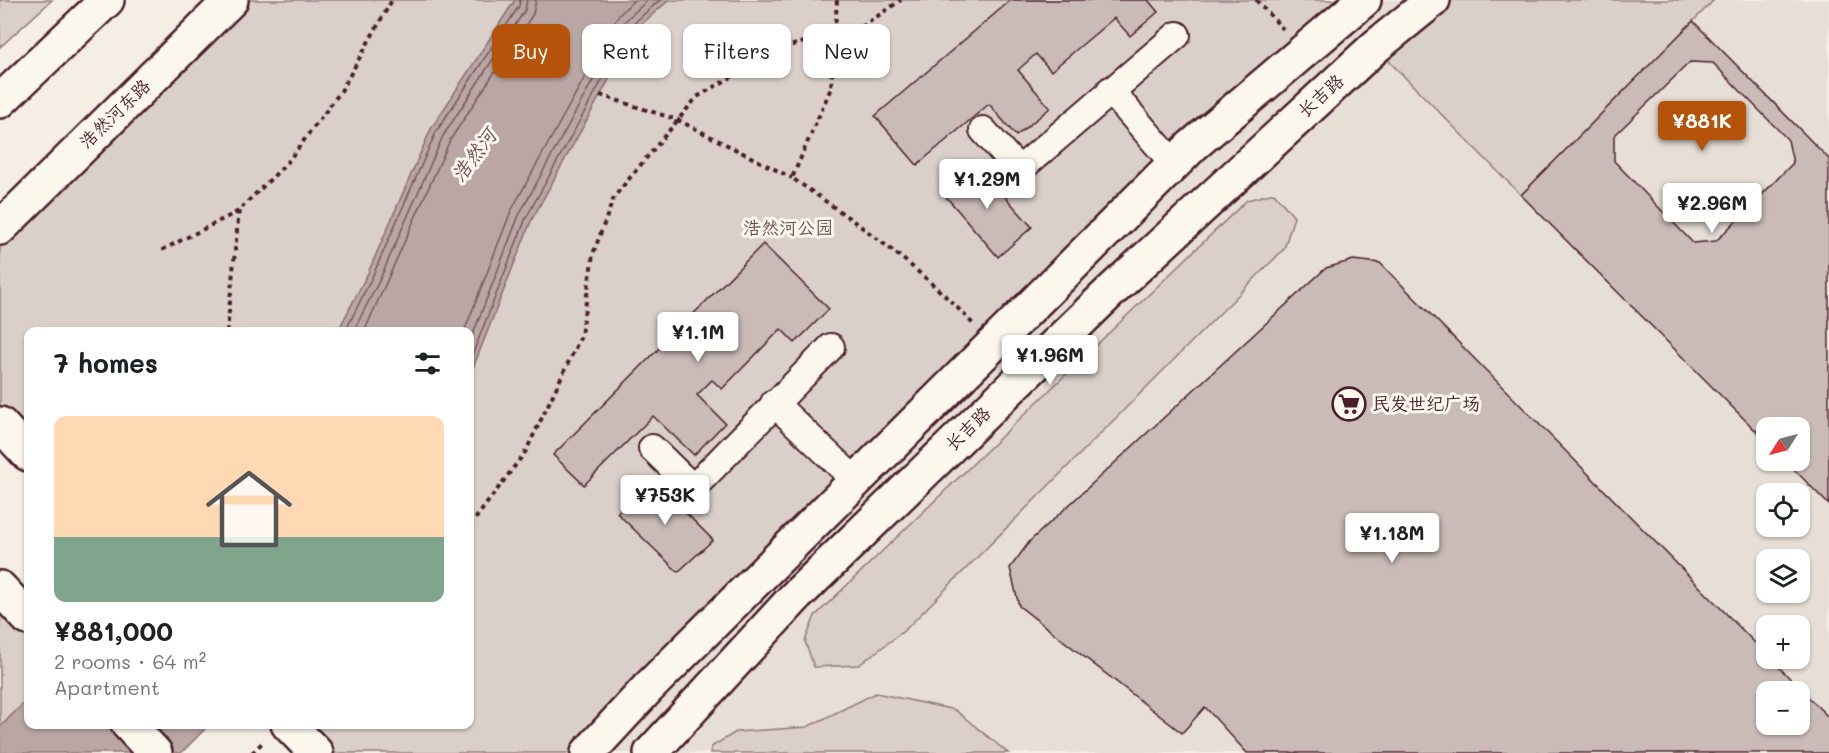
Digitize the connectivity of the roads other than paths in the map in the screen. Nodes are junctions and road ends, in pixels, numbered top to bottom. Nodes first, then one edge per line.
1 (107, 0) edge
2 (231, 0) edge
3 (1364, 0) edge
4 (1433, 0) edge
5 (1177, 35) dead end
6 (1110, 90) junction
7 (0, 101) edge
8 (983, 130) dead end
9 (1174, 164) junction
10 (0, 228) edge
11 (831, 347) dead end
12 (774, 403) junction
13 (0, 424) edge
14 (652, 448) dead end
15 (24, 449) edge
16 (856, 481) junction
17 (0, 588) edge
18 (24, 614) edge
19 (133, 729) edge
20 (293, 729) edge
21 (155, 753) edge
22 (315, 753) edge
23 (588, 753) edge
24 (651, 753) edge

1 - 7 street
2 - 10 street, 浩然河东路
3 - 9 street
4 - 24 street, 长吉路
5 - 6 street
6 - 8 street
6 - 9 street
9 - 16 street
11 - 12 street
12 - 14 street
12 - 16 street
13 - 15 street
16 - 23 street
17 - 18 street
19 - 21 street
20 - 22 street

